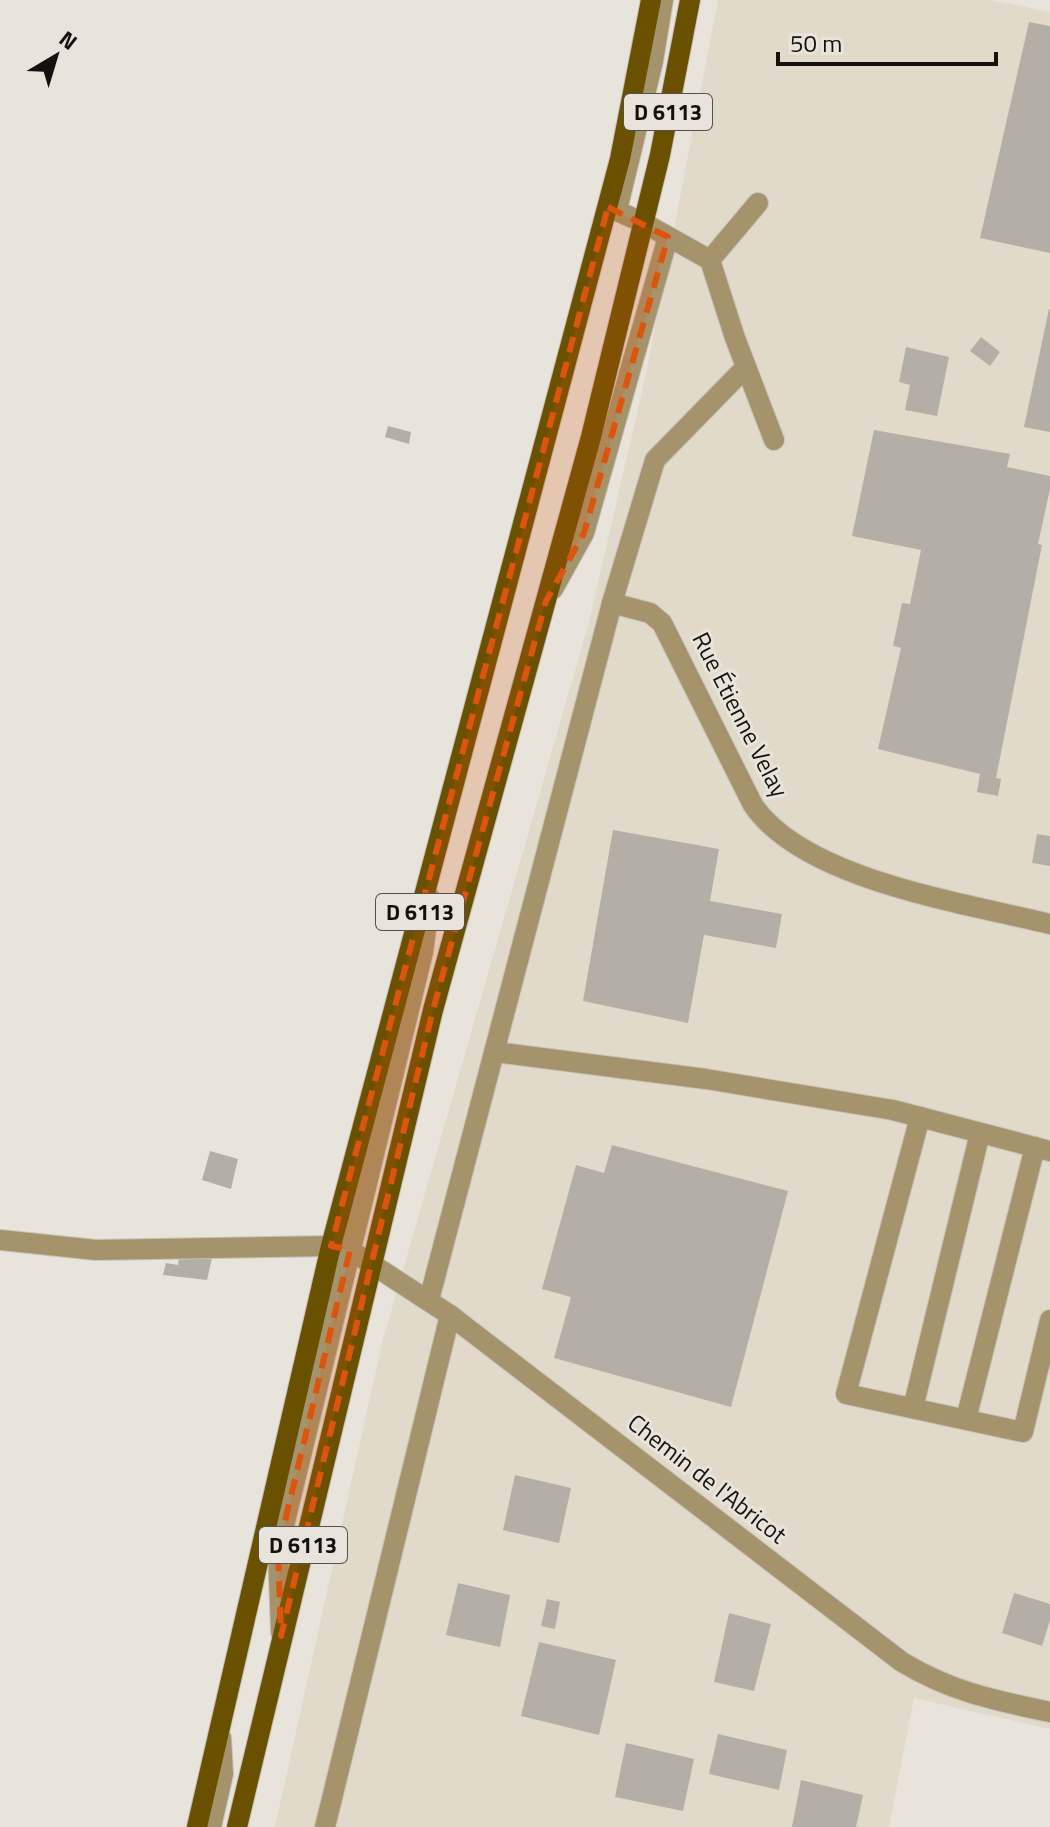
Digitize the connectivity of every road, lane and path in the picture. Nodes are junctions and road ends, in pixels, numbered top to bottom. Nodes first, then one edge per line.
1 (651, 0) edge
2 (663, 0) edge
3 (690, 0) edge
4 (758, 203) dead end
5 (612, 209) junction
6 (642, 222) junction
7 (668, 237) junction
8 (710, 260) junction
9 (746, 367) junction
10 (774, 440) dead end
11 (546, 601) junction
12 (612, 603) junction
13 (1050, 924) edge
14 (495, 1052) junction
15 (920, 1117) junction
16 (980, 1133) junction
17 (1042, 1149) edge
18 (0, 1240) edge
19 (341, 1248) junction
20 (372, 1264) junction
21 (429, 1300) junction
22 (450, 1315) junction
23 (1050, 1320) edge
24 (913, 1408) junction
25 (966, 1419) junction
26 (281, 1636) junction
27 (1050, 1712) edge
28 (220, 1726) junction
29 (197, 1827) edge
30 (211, 1827) edge
31 (237, 1827) edge
32 (325, 1827) edge

1 - 5 main road, D 6113
2 - 5 street
3 - 6 main road, D 6113
4 - 8 street
5 - 6 street
5 - 19 main road, D 6113
6 - 7 street
6 - 11 main road, D 6113
7 - 8 street
7 - 11 street
8 - 9 street
9 - 10 street
9 - 12 street
11 - 20 main road, D 6113
12 - 13 street, Rue Étienne Velay
12 - 14 street
14 - 15 street
14 - 21 street
15 - 16 street
15 - 24 street
16 - 17 street
16 - 24 street
17 - 25 street
18 - 19 street
19 - 20 street, Chemin de l'Abricot
19 - 26 street
19 - 28 main road, D 6113
20 - 21 street, Chemin de l'Abricot
20 - 26 main road, D 6113
21 - 22 street, Chemin de l'Abricot
22 - 27 street, Chemin de l'Abricot
22 - 32 street
23 - 25 street
24 - 25 street
26 - 31 main road, D 6113
28 - 29 main road, D 6113
28 - 30 street

